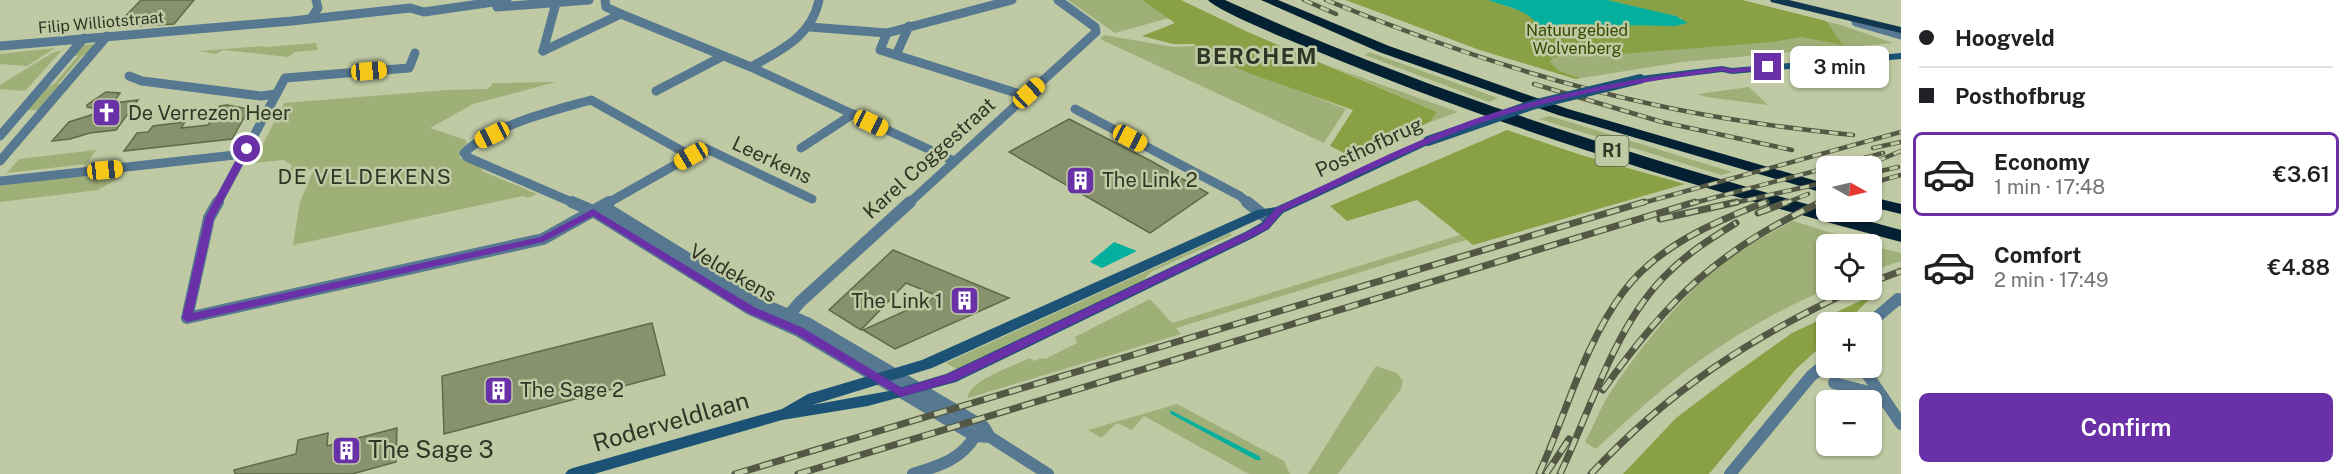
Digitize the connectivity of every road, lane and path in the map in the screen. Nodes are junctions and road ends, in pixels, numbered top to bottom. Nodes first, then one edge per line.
1 (316, 0) edge
2 (446, 0) edge
3 (507, 0) edge
4 (589, 0) edge
5 (605, 0) edge
6 (819, 0) edge
7 (1012, 0) edge
8 (1058, 0) edge
9 (1214, 0) edge
10 (1267, 0) edge
11 (1775, 0) edge
12 (1808, 0) edge
13 (556, 3) junction
14 (473, 6) junction
15 (442, 8) junction
16 (621, 14) junction
17 (1834, 14) junction
18 (312, 17) junction
19 (1901, 22) edge
20 (909, 26) junction
21 (810, 27) junction
22 (1901, 30) edge
23 (887, 33) junction
24 (1901, 35) edge
25 (107, 36) junction
26 (84, 38) junction
27 (0, 46) edge
28 (1901, 50) edge
29 (415, 53) dead end
30 (896, 55) junction
31 (723, 56) junction
32 (1901, 56) edge
33 (751, 67) junction
34 (1722, 69) junction
35 (129, 76) dead end
36 (656, 91) dead end
37 (276, 94) junction
38 (1026, 96) junction
39 (1075, 109) dead end
40 (40, 114) junction
41 (853, 114) junction
42 (18, 117) junction
43 (0, 136) edge
44 (801, 148) dead end
45 (244, 154) junction
46 (691, 156) junction
47 (0, 161) edge
48 (954, 161) junction
49 (0, 181) edge
50 (1816, 186) edge
51 (812, 199) dead end
52 (1882, 204) edge
53 (1901, 209) edge
54 (593, 212) junction
55 (1266, 217) junction
56 (1901, 236) edge
57 (1900, 300) edge
58 (1882, 314) edge
59 (786, 319) junction
60 (1816, 372) edge
61 (894, 374) junction
62 (878, 379) junction
63 (1834, 383) dead end
64 (1861, 390) edge
65 (901, 392) junction
66 (917, 394) junction
67 (1882, 396) edge
68 (782, 414) junction
69 (1901, 424) edge
70 (990, 437) junction
71 (973, 440) junction
72 (573, 474) edge
73 (913, 474) edge
74 (1048, 474) edge
75 (1730, 474) edge

1 - 18 street
2 - 15 street
3 - 14 street
4 - 13 street
5 - 16 street
6 - 21 street
7 - 20 street
8 - 38 street, Karel Coggestraat
9 - 56 highway, R1
10 - 50 highway, R1
11 - 17 main road
12 - 19 main road
13 - 14 street
13 - 16 street
14 - 15 street, Filip Williotstraat
15 - 18 street, Filip Williotstraat
16 - 31 street
17 - 22 main road
17 - 24 street
18 - 25 street, Filip Williotstraat
20 - 23 street
20 - 30 street
21 - 23 street
21 - 33 street
23 - 30 street
25 - 26 street, Filip Williotstraat
25 - 40 street
26 - 27 street, Filip Williotstraat
26 - 42 street
28 - 34 street, Posthofbrug
29 - 37 street
30 - 38 street
31 - 33 street
31 - 36 street
32 - 34 street, Posthofbrug
33 - 41 street
34 - 55 street, Posthofbrug, bridge
35 - 37 street
37 - 45 street
38 - 48 street, Karel Coggestraat
39 - 55 street
40 - 42 street
40 - 47 street
41 - 44 street
41 - 48 street
42 - 43 street
45 - 49 street
45 - 54 street
46 - 51 street, Leerkens
46 - 54 street
46 - 54 street, Veldekens
48 - 59 street, Karel Coggestraat
52 - 53 highway
54 - 59 street, Veldekens
55 - 61 street, Posthofbrug
55 - 66 street, Posthofbrug
57 - 58 street
59 - 61 street
59 - 62 street
60 - 75 street
61 - 62 street, Roderveldlaan
61 - 66 street
62 - 65 street
62 - 68 street, Roderveldlaan
63 - 64 street
65 - 66 street, Roderveldlaan
65 - 68 street, Roderveldlaan
66 - 70 street
66 - 71 street
67 - 69 street
68 - 72 street, Roderveldlaan
70 - 71 street
70 - 74 street
71 - 73 street

